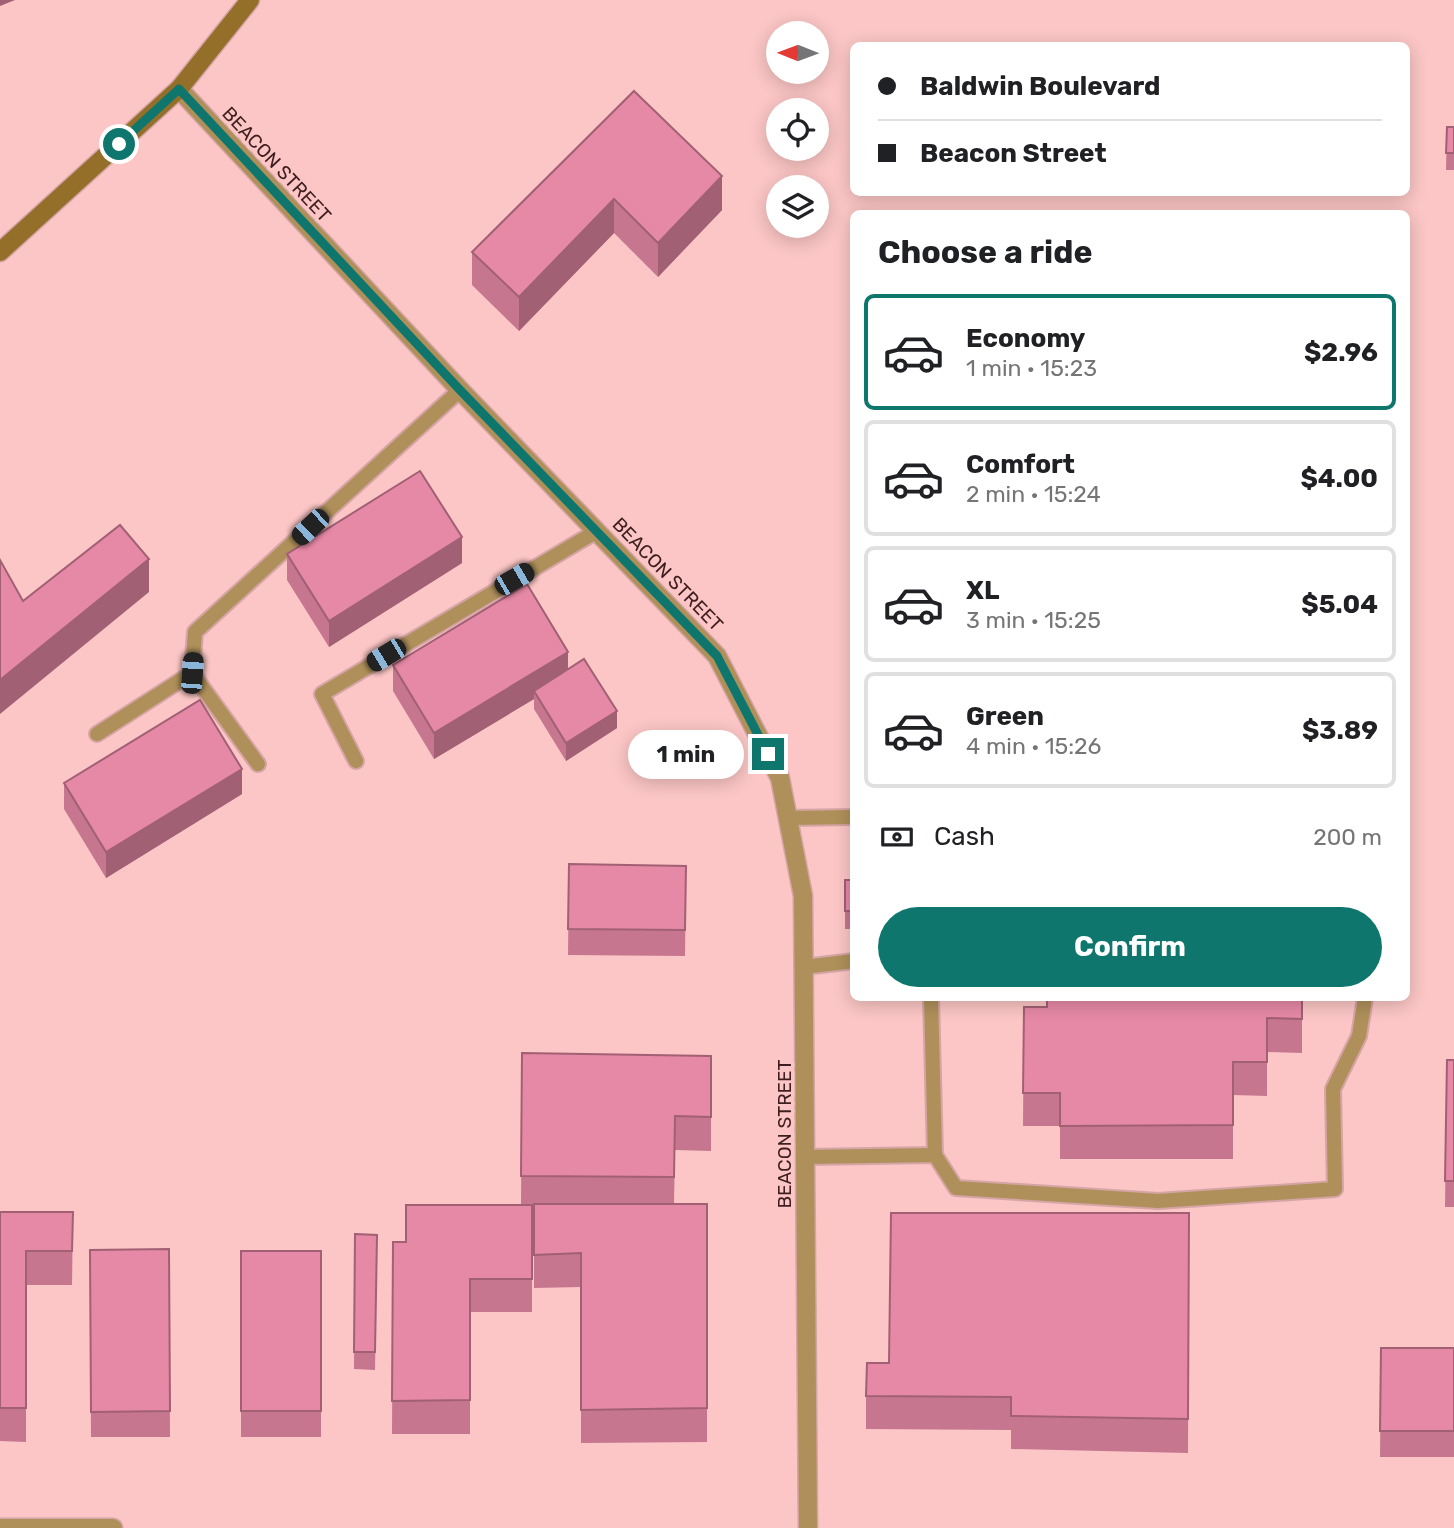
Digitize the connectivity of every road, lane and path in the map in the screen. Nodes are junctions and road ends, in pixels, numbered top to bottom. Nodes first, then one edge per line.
1 (250, 0) edge
2 (179, 89) junction
3 (0, 252) edge
4 (460, 390) junction
5 (597, 531) junction
6 (192, 673) junction
7 (97, 734) dead end
8 (356, 761) dead end
9 (258, 764) dead end
10 (850, 817) edge
11 (788, 818) junction
12 (850, 961) edge
13 (804, 967) junction
14 (931, 1001) edge
15 (1365, 1001) edge
16 (935, 1156) junction
17 (805, 1157) junction
18 (0, 1528) edge
19 (113, 1528) edge
20 (808, 1528) edge

1 - 2 main road
2 - 3 main road
2 - 4 street, BEACON STREET
4 - 5 street, BEACON STREET
4 - 6 lane
5 - 8 lane
5 - 11 street, BEACON STREET
6 - 7 lane
6 - 9 lane
10 - 11 lane
11 - 13 street, BEACON STREET
12 - 13 lane
13 - 17 street, BEACON STREET
14 - 16 lane
15 - 16 lane
16 - 17 lane
17 - 20 street, BEACON STREET
18 - 19 street

